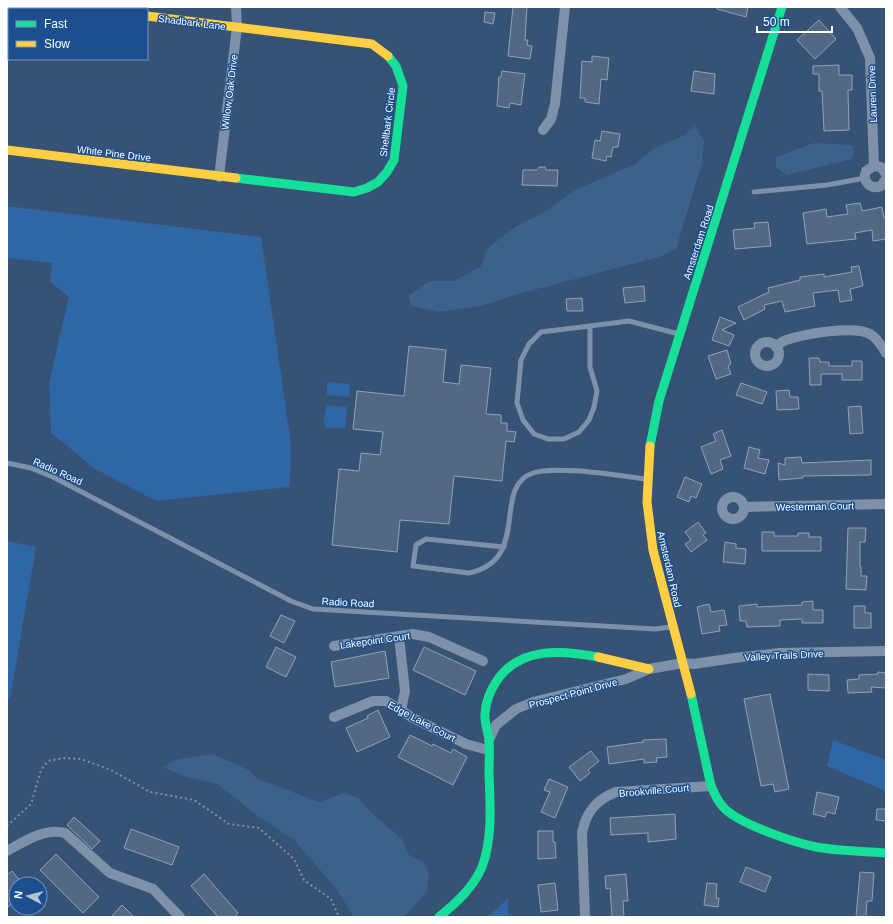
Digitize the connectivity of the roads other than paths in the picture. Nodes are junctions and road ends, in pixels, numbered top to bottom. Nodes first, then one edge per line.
1 (236, 7) edge
2 (565, 7) edge
3 (782, 7) edge
4 (840, 7) edge
5 (148, 16) edge
6 (237, 27) junction
7 (543, 130) dead end
8 (7, 150) edge
9 (874, 166) junction
10 (886, 174) edge
11 (219, 177) junction
12 (865, 178) junction
13 (886, 179) edge
14 (754, 192) dead end
15 (590, 326) junction
16 (680, 334) junction
17 (776, 347) dead end
18 (886, 353) edge
19 (7, 463) edge
20 (648, 479) junction
21 (886, 504) edge
22 (744, 507) dead end
23 (504, 547) junction
24 (673, 627) junction
25 (399, 637) junction
26 (334, 646) dead end
27 (886, 651) edge
28 (483, 661) dead end
29 (683, 663) junction
30 (649, 669) junction
31 (401, 710) junction
32 (334, 717) dead end
33 (488, 746) junction
34 (711, 786) junction
35 (7, 851) edge
36 (886, 853) edge
37 (180, 917) edge
38 (439, 917) edge
39 (585, 917) edge

1 - 6 street, Willow Oak Drive
2 - 7 street
3 - 16 street, Amsterdam Road
4 - 9 street, Lauren Drive
5 - 6 street, Shadbark Lane
6 - 11 street, Willow Oak Drive
6 - 11 street, Shellbark Circle
8 - 11 street, White Pine Drive
9 - 10 street
9 - 12 street
12 - 13 street
12 - 14 lane
15 - 15 lane
15 - 16 lane
16 - 20 street, Amsterdam Road
17 - 18 street
19 - 24 lane, Radio Road
20 - 23 lane
20 - 24 street, Amsterdam Road
21 - 22 street, Westerman Court
23 - 23 lane
24 - 29 street, Amsterdam Road
25 - 26 street, Lakepoint Court
25 - 28 street, Lakepoint Court
25 - 31 street
27 - 29 street, Valley Trails Drive
29 - 30 street, Prospect Point Drive
29 - 34 street, Amsterdam Road
30 - 33 street, Prospect Point Drive
30 - 33 street, Prospect Point Drive
31 - 32 street, Edge Lake Court
31 - 33 street, Edge Lake Court
33 - 38 street, Prospect Point Drive
34 - 36 street, Amsterdam Road
34 - 39 street, Brookville Court
35 - 37 street

